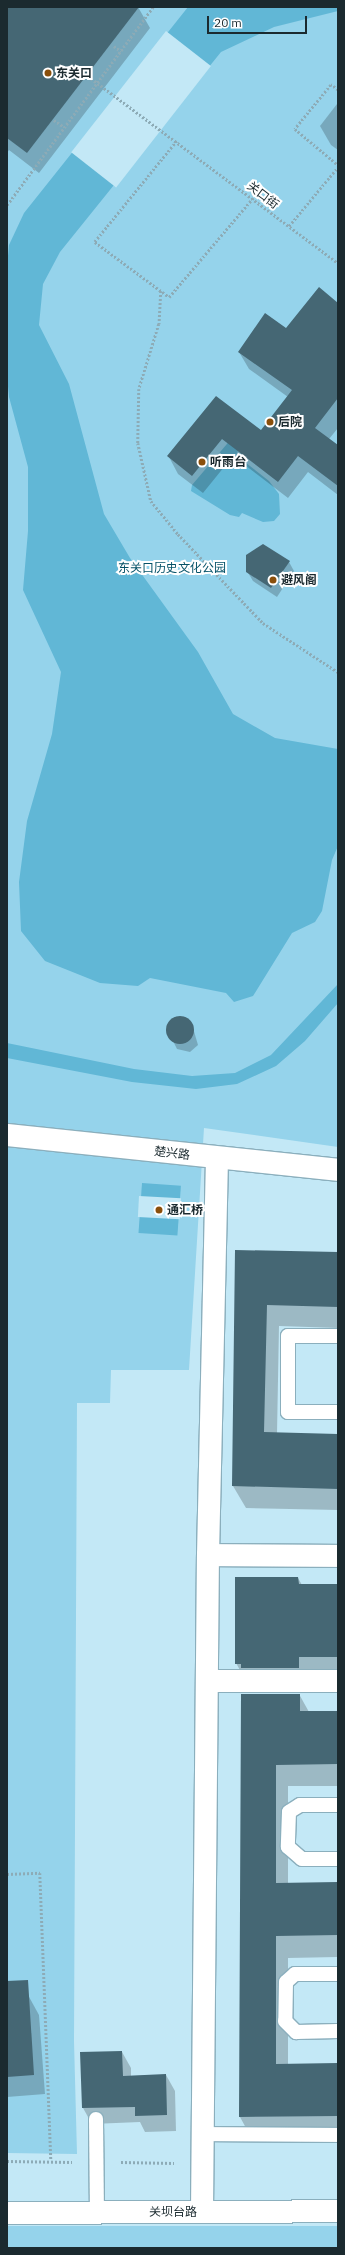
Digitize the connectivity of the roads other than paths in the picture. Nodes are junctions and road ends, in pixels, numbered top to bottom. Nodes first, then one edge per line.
1 (7, 1135) edge
2 (217, 1158) junction
3 (338, 1170) edge
4 (338, 1336) edge
5 (338, 1412) edge
6 (208, 1555) junction
7 (338, 1556) edge
8 (207, 1681) junction
9 (338, 1681) edge
10 (338, 1805) edge
11 (338, 1859) edge
12 (338, 1974) edge
13 (338, 2031) edge
14 (96, 2119) dead end
15 (202, 2134) junction
16 (338, 2135) edge
17 (338, 2211) edge
18 (202, 2212) junction
19 (7, 2213) edge
20 (97, 2213) junction

1 - 2 street, 楚兴路
2 - 3 street, 楚兴路
2 - 6 street
4 - 5 lane
6 - 7 street
6 - 8 street
8 - 9 street
8 - 15 street
10 - 11 lane
12 - 13 lane
14 - 20 lane
15 - 16 lane
15 - 18 street
17 - 18 street, 关坝台路
18 - 20 street, 关坝台路
19 - 20 street, 关坝台路

